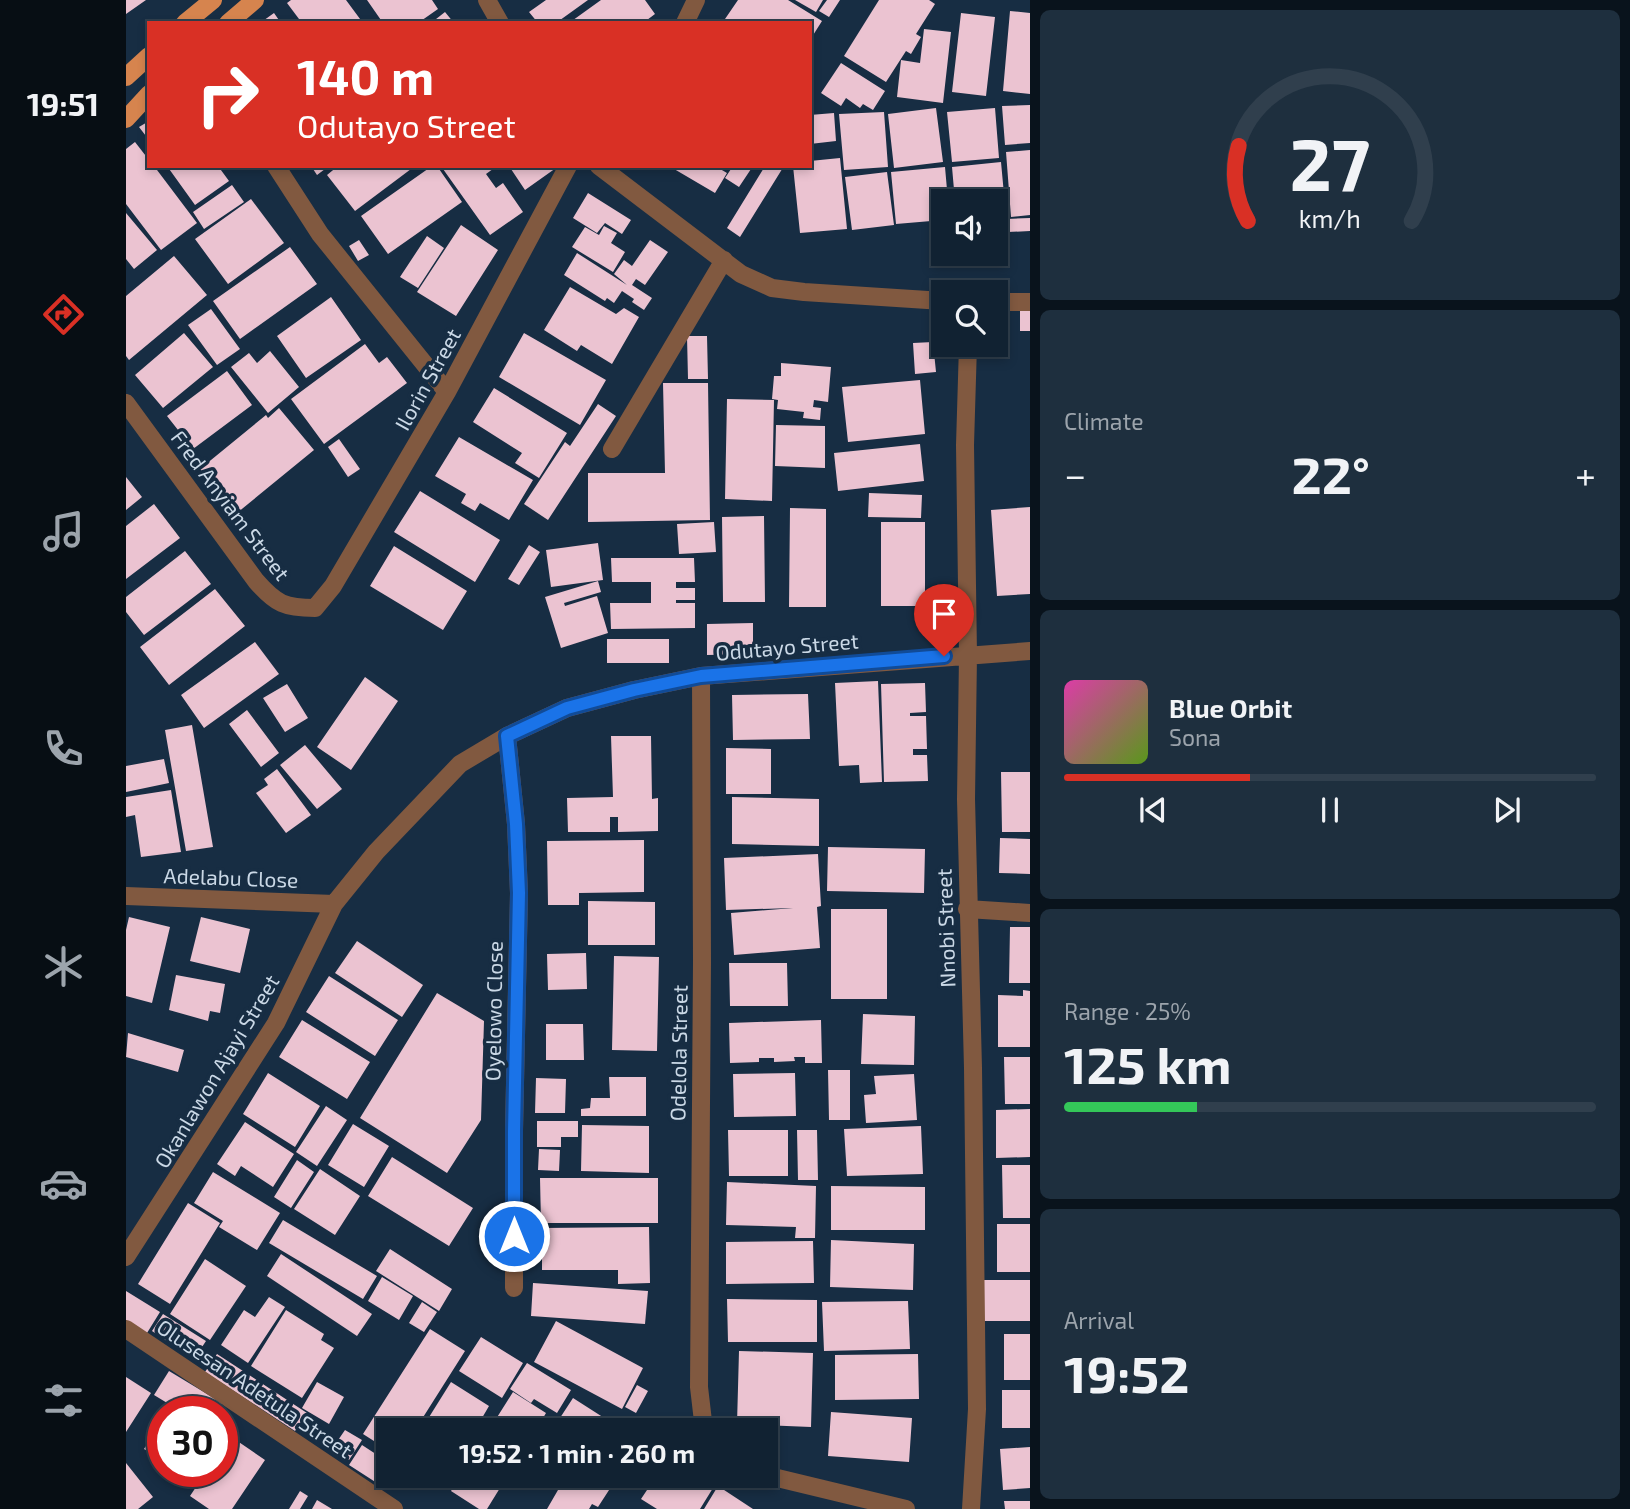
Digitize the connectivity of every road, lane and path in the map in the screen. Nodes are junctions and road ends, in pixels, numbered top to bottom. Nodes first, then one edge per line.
1 (213, 0) edge
2 (255, 0) edge
3 (487, 0) edge
4 (696, 0) edge
5 (187, 21) edge
6 (230, 21) edge
7 (499, 21) edge
8 (686, 21) edge
9 (147, 58) edge
10 (126, 77) edge
11 (147, 96) edge
12 (126, 119) edge
13 (277, 168) edge
14 (567, 168) edge
15 (601, 168) edge
16 (724, 260) junction
17 (931, 300) edge
18 (1008, 302) edge
19 (1030, 302) edge
20 (968, 357) edge
21 (447, 392) junction
22 (126, 403) edge
23 (612, 449) dead end
24 (315, 608) joint
25 (1030, 651) edge
26 (968, 655) junction
27 (701, 676) junction
28 (507, 736) junction
29 (126, 896) edge
30 (334, 904) junction
31 (967, 909) junction
32 (1030, 913) edge
33 (126, 1257) edge
34 (514, 1288) dead end
35 (126, 1329) edge
36 (703, 1418) edge
37 (778, 1478) edge
38 (394, 1509) edge
39 (906, 1509) edge
40 (971, 1509) edge

1 - 5 main road
2 - 6 main road
3 - 7 street
4 - 8 street
9 - 10 main road
11 - 12 main road
13 - 21 street
14 - 21 street, Ilorin Street
15 - 16 street
16 - 17 street
16 - 23 street
18 - 19 street
20 - 26 street, Nnobi Street
21 - 24 street, Ilorin Street
22 - 24 street, Fred Anyiam Street
25 - 26 street, Odutayo Street
26 - 27 street, Odutayo Street
26 - 31 street, Nnobi Street
27 - 28 street, Odutayo Street
27 - 36 street, Odelola Street
28 - 30 street, Odutayo Street
28 - 34 street, Oyelowo Close
29 - 30 street, Adelabu Close
30 - 33 street, Okanlawon Ajayi Street
31 - 32 street
31 - 40 street, Nnobi Street
35 - 38 street, Olusesan Adetula Street
37 - 39 street

